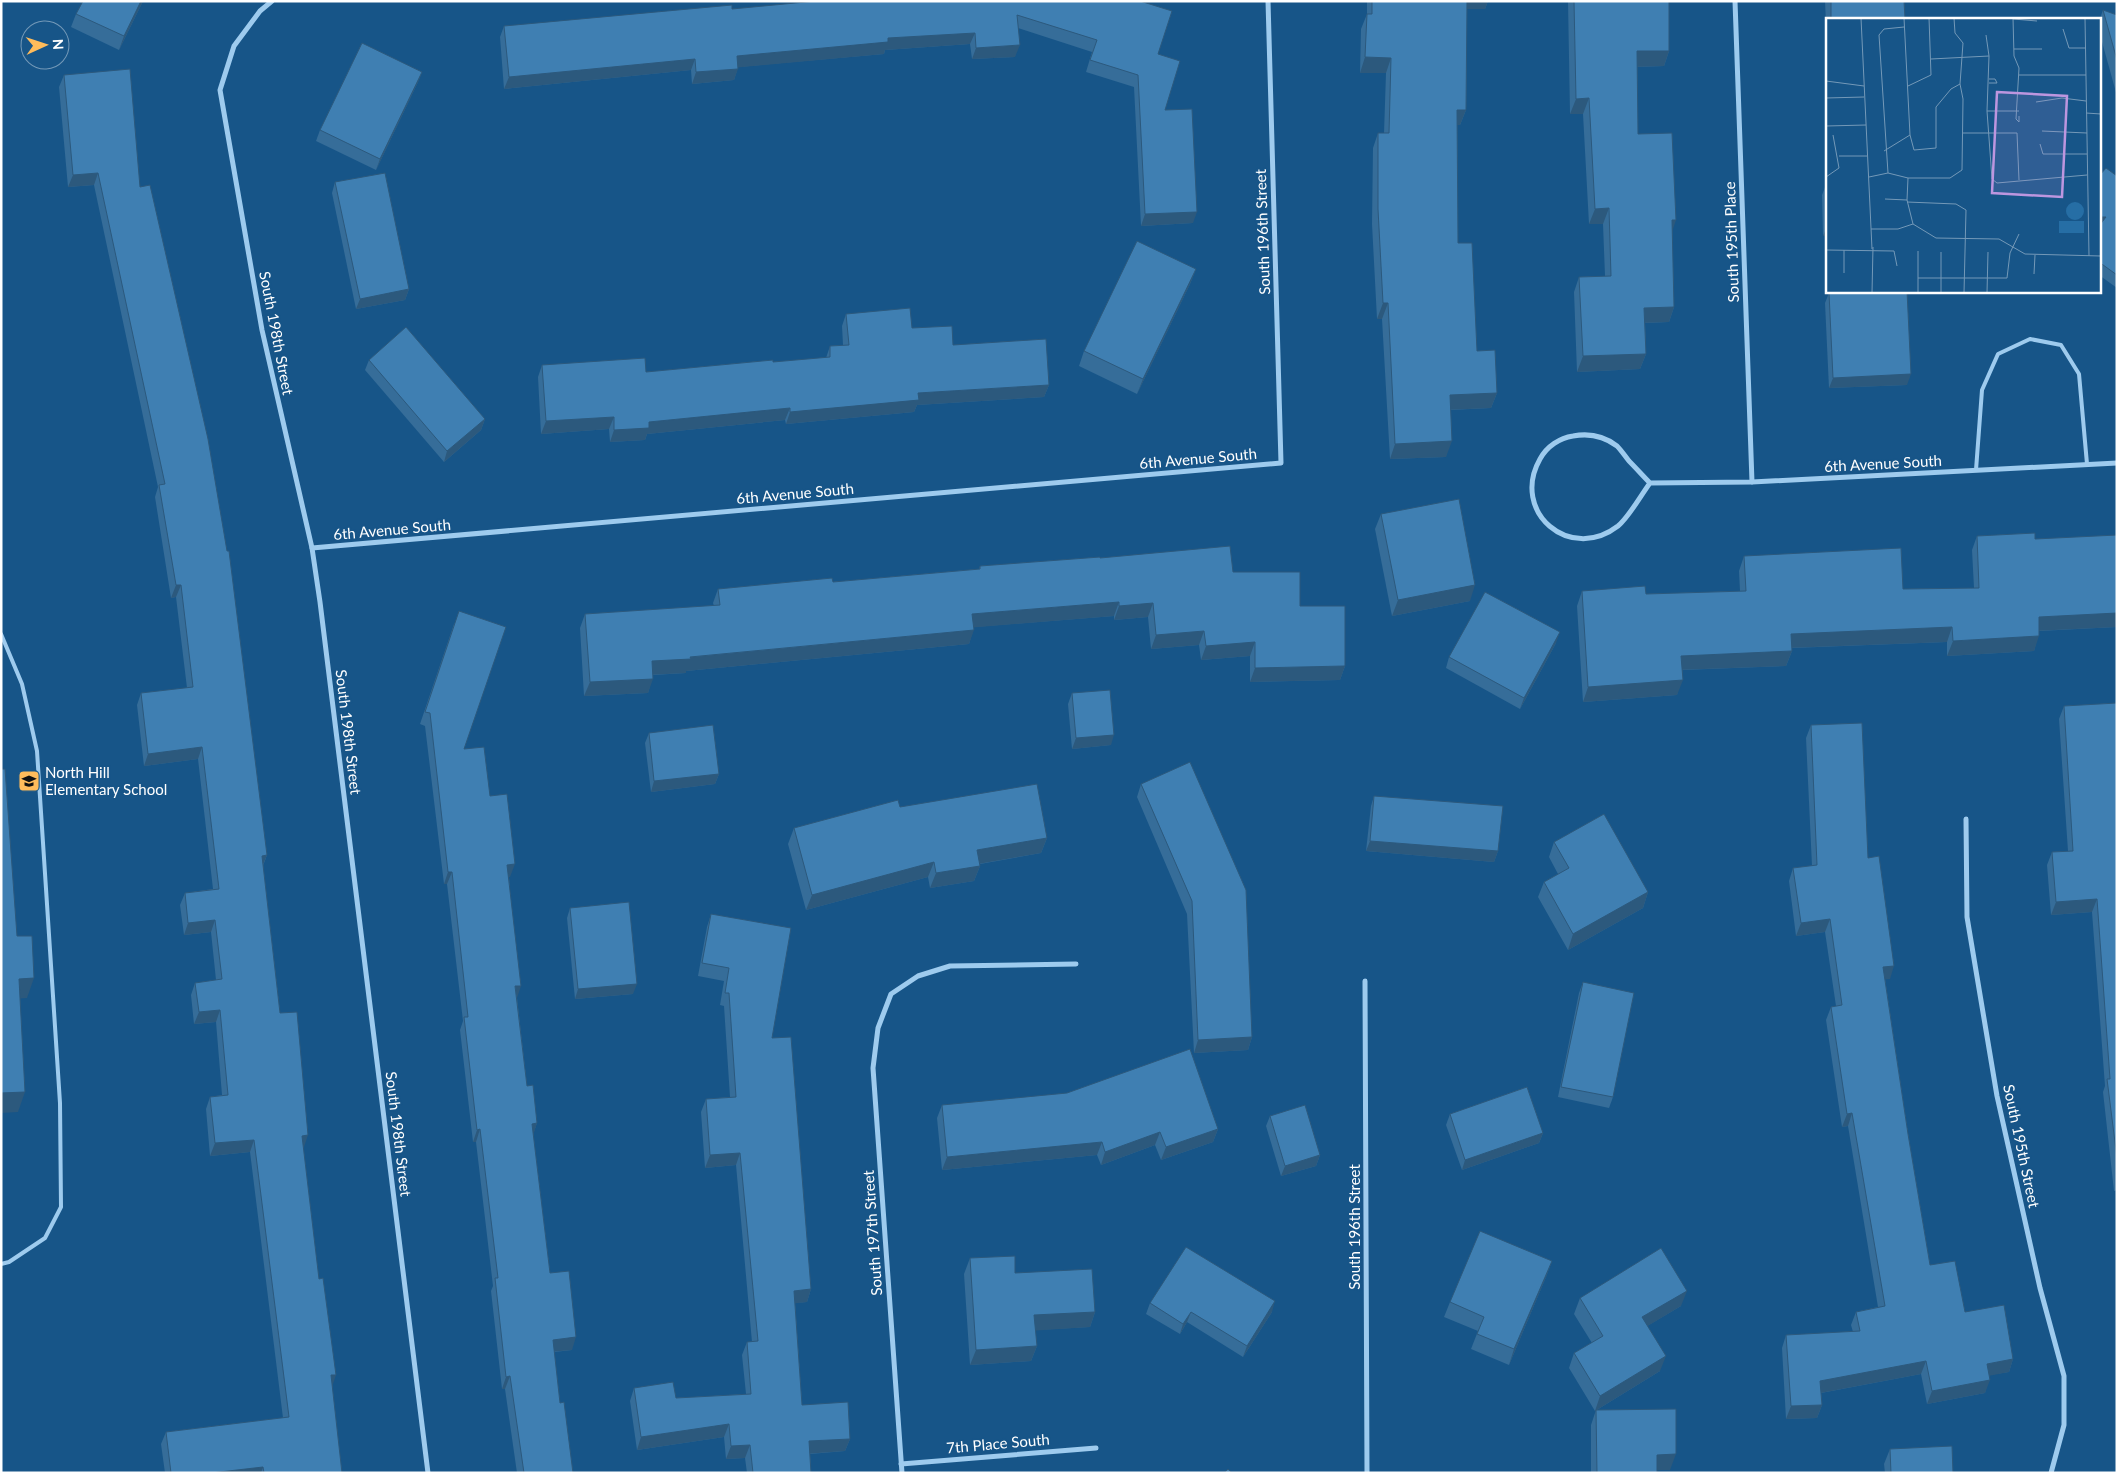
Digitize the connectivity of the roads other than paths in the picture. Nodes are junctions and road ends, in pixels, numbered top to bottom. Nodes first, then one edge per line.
1 (272, 1) edge
2 (1268, 1) edge
3 (1735, 1) edge
4 (1280, 463) joint
5 (2117, 463) edge
6 (2087, 464) junction
7 (1976, 470) junction
8 (1752, 482) junction
9 (1650, 483) junction
10 (312, 548) junction
11 (1, 634) edge
12 (1966, 819) dead end
13 (1076, 964) dead end
14 (1365, 981) dead end
15 (1, 1264) edge
16 (1096, 1448) dead end
17 (901, 1464) junction
18 (428, 1473) edge
19 (902, 1473) edge
20 (1367, 1473) edge
21 (2051, 1473) edge

1 - 10 street, South 198th Street
2 - 4 street, South 196th Street
3 - 8 street, South 195th Place
4 - 10 street, 6th Avenue South
5 - 6 street, 6th Avenue South
6 - 7 street, 6th Avenue South
6 - 7 lane
7 - 8 street, 6th Avenue South
8 - 9 street, 6th Avenue South
9 - 9 street
10 - 18 street, South 198th Street
11 - 15 lane
12 - 21 street, South 195th Street
13 - 17 street, South 197th Street
14 - 20 street, South 196th Street
16 - 17 street, 7th Place South
17 - 19 street, South 197th Street

